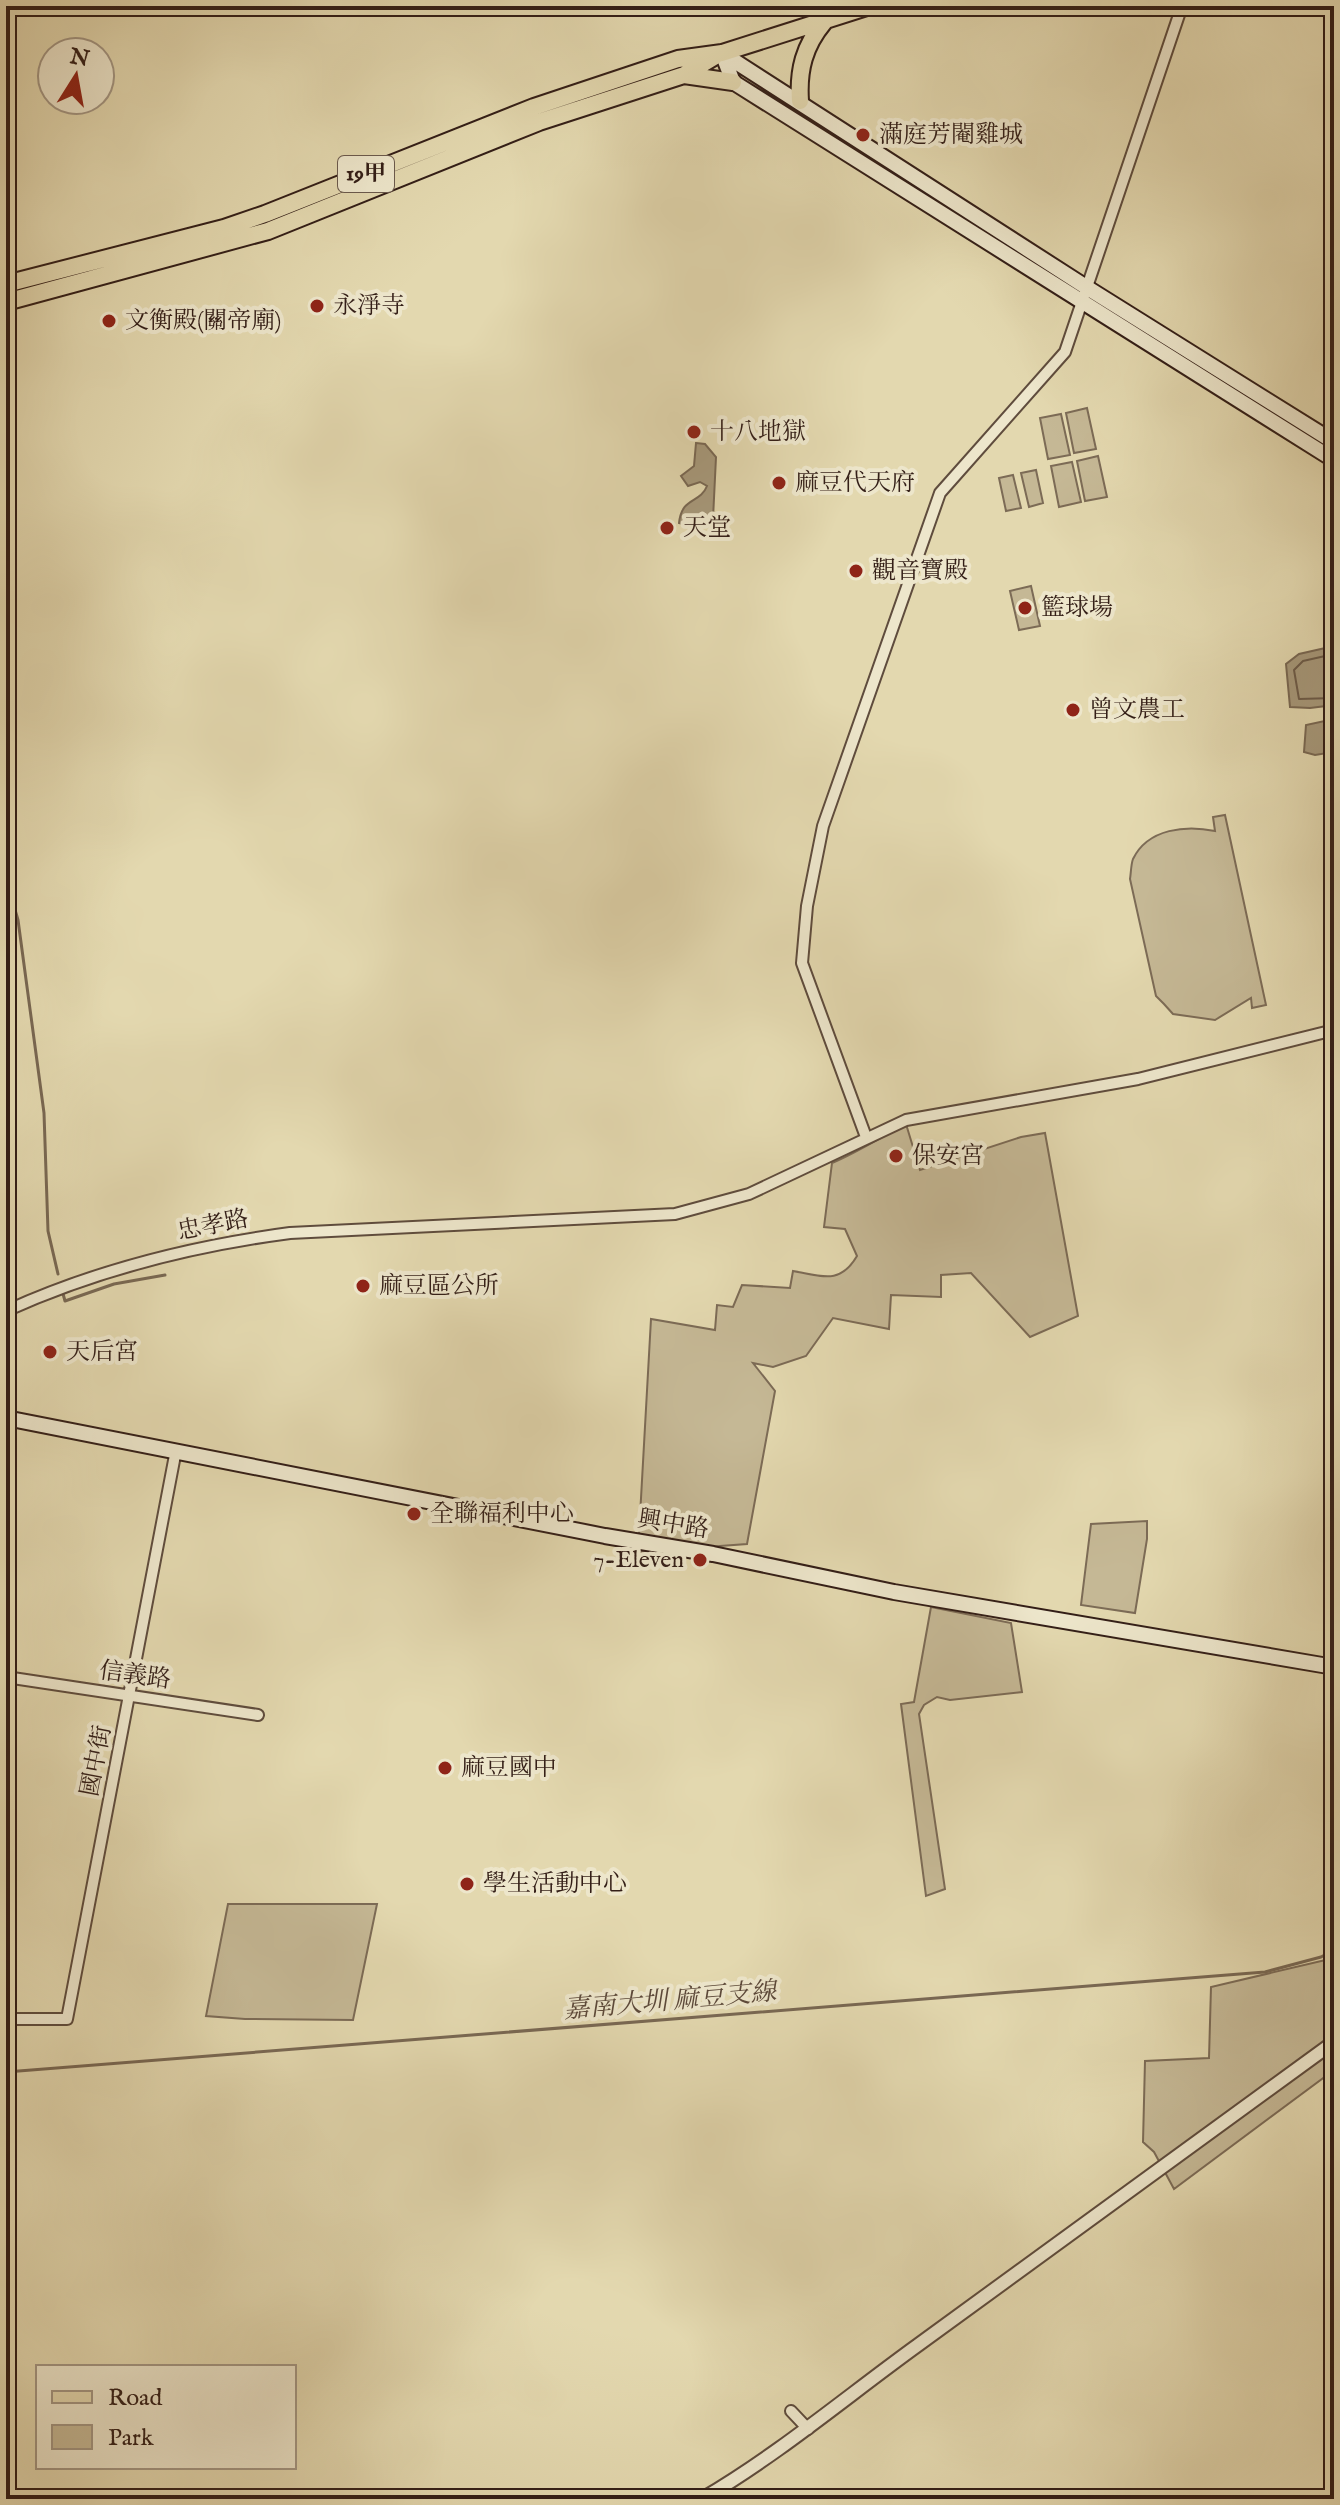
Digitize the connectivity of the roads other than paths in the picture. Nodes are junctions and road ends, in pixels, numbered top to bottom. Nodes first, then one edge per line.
1 (870, 6) edge
2 (1182, 6) edge
3 (826, 20) junction
4 (722, 53) junction
5 (684, 75) junction
6 (733, 82) junction
7 (800, 101) junction
8 (6, 284) edge
9 (1083, 294) junction
10 (6, 302) edge
11 (1334, 442) edge
12 (1334, 460) edge
13 (1334, 1030) edge
14 (866, 1137) junction
15 (6, 1311) edge
16 (6, 1418) edge
17 (176, 1450) junction
18 (1334, 1667) edge
19 (6, 1677) edge
20 (130, 1694) junction
21 (258, 1715) dead end
22 (6, 2019) edge
23 (1334, 2042) edge
24 (791, 2411) dead end
25 (808, 2429) junction
26 (702, 2499) edge

1 - 3 main road, 19甲
2 - 9 street
3 - 4 main road, 19甲
3 - 7 main road
4 - 5 main road, 19甲
4 - 6 main road
4 - 7 main road
4 - 8 main road, 19甲
5 - 6 main road
5 - 10 main road, 19甲
6 - 9 main road
7 - 9 main road
9 - 11 main road
9 - 12 main road
9 - 14 street
13 - 14 street, 忠孝路
14 - 15 street, 忠孝路
16 - 17 main road, 興中路
17 - 18 main road, 興中路
17 - 20 street, 國中街
19 - 20 street, 信義路
20 - 21 street, 信義路
20 - 22 street, 國中街
23 - 25 street
24 - 25 street
25 - 26 street

